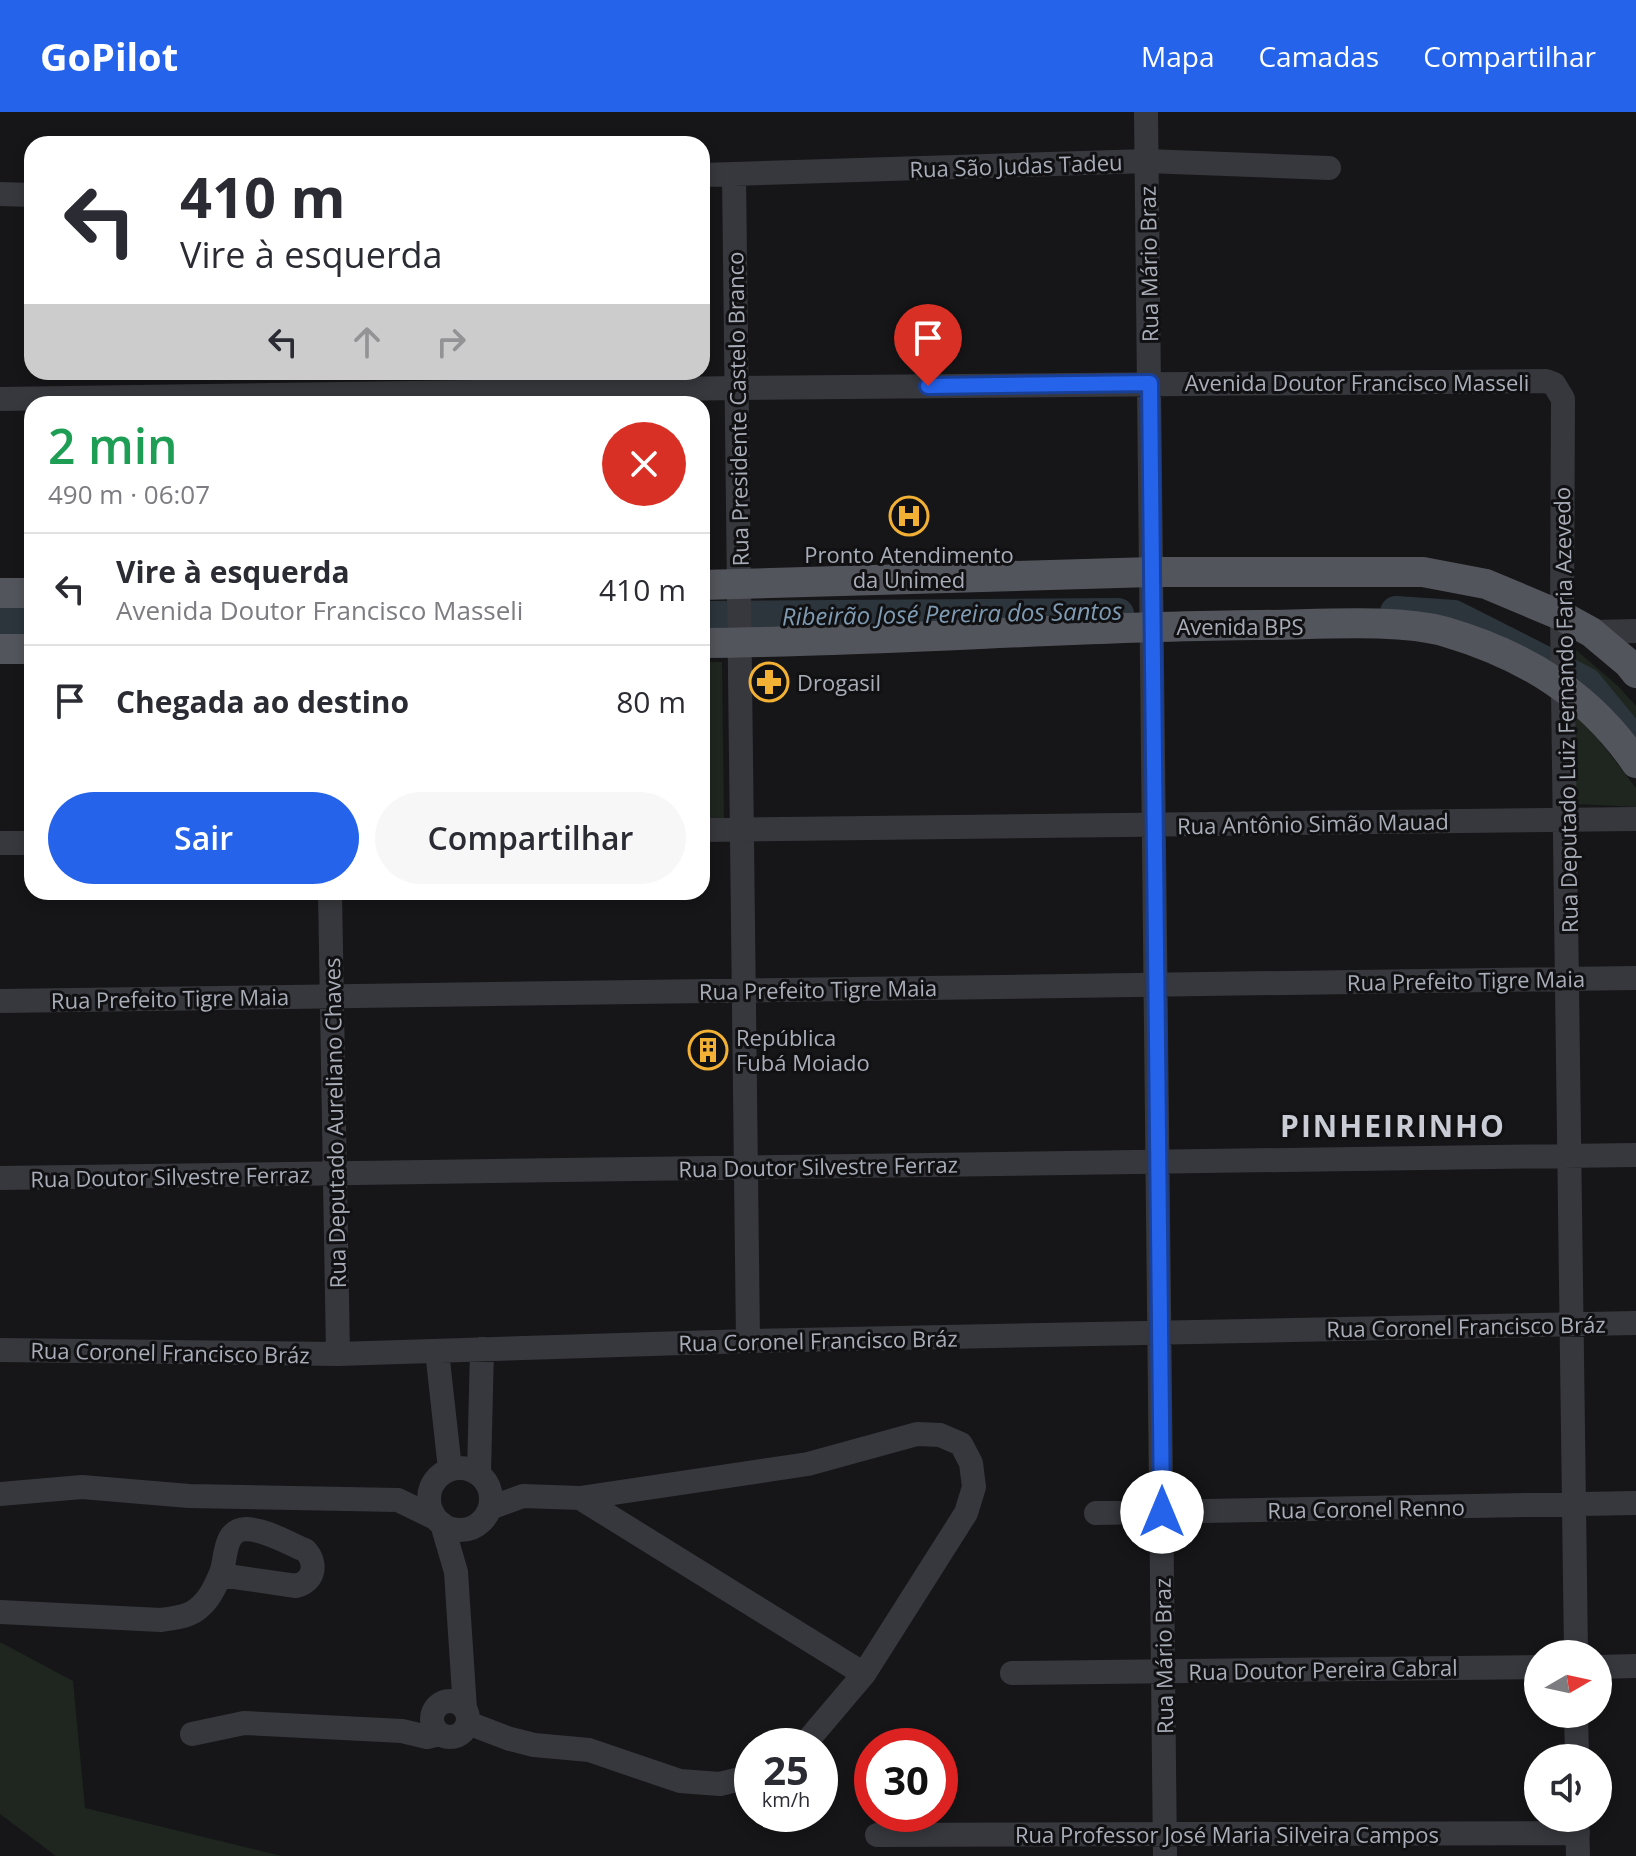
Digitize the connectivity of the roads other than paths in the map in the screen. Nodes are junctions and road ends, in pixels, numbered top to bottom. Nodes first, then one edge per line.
1 (1146, 112) edge
2 (1147, 161) junction
3 (1329, 168) dead end
4 (710, 175) edge
5 (734, 175) junction
6 (0, 194) edge
7 (24, 195) edge
8 (1150, 383) junction
9 (738, 388) junction
10 (1559, 391) joint
11 (434, 396) edge
12 (0, 399) edge
13 (24, 399) edge
14 (1152, 578) junction
15 (710, 586) edge
16 (738, 589) junction
17 (0, 593) edge
18 (24, 593) edge
19 (1153, 621) junction
20 (1572, 628) junction
21 (1636, 631) edge
22 (739, 639) junction
23 (710, 642) edge
24 (0, 649) edge
25 (24, 649) edge
26 (1636, 673) edge
27 (1565, 680) junction
28 (1636, 763) edge
29 (1636, 819) edge
30 (1566, 820) junction
31 (1155, 825) junction
32 (742, 829) junction
33 (710, 830) edge
34 (0, 843) edge
35 (24, 843) edge
36 (330, 900) edge
37 (1636, 978) edge
38 (1568, 979) junction
39 (1157, 985) junction
40 (744, 990) junction
41 (332, 996) junction
42 (0, 1001) edge
43 (1570, 1155) junction
44 (1636, 1155) edge
45 (1158, 1161) junction
46 (746, 1168) junction
47 (335, 1173) junction
48 (0, 1178) edge
49 (1572, 1323) junction
50 (1636, 1323) edge
51 (1160, 1333) junction
52 (748, 1341) junction
53 (482, 1349) junction
54 (0, 1350) edge
55 (437, 1351) junction
56 (338, 1354) junction
57 (442, 1475) junction
58 (482, 1476) junction
59 (0, 1494) edge
60 (523, 1496) junction
61 (580, 1498) junction
62 (398, 1500) junction
63 (1636, 1503) edge
64 (1574, 1504) junction
65 (490, 1508) junction
66 (1162, 1512) junction
67 (1096, 1513) dead end
68 (438, 1521) junction
69 (470, 1529) junction
70 (456, 1572) junction
71 (220, 1575) dead end
72 (0, 1612) edge
73 (1576, 1640) edge
74 (1636, 1666) edge
75 (1524, 1667) edge
76 (1612, 1667) edge
77 (1164, 1671) junction
78 (1012, 1673) dead end
79 (864, 1674) junction
80 (462, 1677) junction
81 (466, 1716) junction
82 (437, 1718) junction
83 (818, 1728) edge
84 (192, 1734) dead end
85 (734, 1780) edge
86 (877, 1835) dead end
87 (1578, 1836) edge
88 (1165, 1845) edge

1 - 2 street, Rua Mário Braz
2 - 3 street, Rua São Judas Tadeu
2 - 5 street, Rua São Judas Tadeu
2 - 8 street, Rua Mário Braz
4 - 5 street, Rua São Judas Tadeu
5 - 9 street, Rua Presidente Castelo Branco
6 - 7 street
8 - 9 street, Avenida Doutor Francisco Masseli
8 - 10 street, Avenida Doutor Francisco Masseli
8 - 14 street, Rua Mário Braz
9 - 11 street, Avenida Doutor Francisco Masseli
9 - 16 street, Rua Presidente Castelo Branco
10 - 20 street, Rua Deputado Luiz Fernando Faria Azevedo
12 - 13 street, Avenida Doutor Francisco Masseli
14 - 16 main road
14 - 19 street, Rua Mário Braz
14 - 20 main road
15 - 16 main road
16 - 22 street, Rua Presidente Castelo Branco
17 - 18 main road
19 - 22 main road, Avenida BPS
19 - 27 main road, Avenida BPS
19 - 31 street, Rua Mário Braz
20 - 21 street
20 - 26 main road
20 - 27 street, Rua Deputado Luiz Fernando Faria Azevedo
22 - 23 main road, Avenida BPS
22 - 32 street, Rua Presidente Castelo Branco
24 - 25 main road
27 - 28 main road, Avenida BPS
27 - 30 street, Rua Deputado Luiz Fernando Faria Azevedo
29 - 30 street, Rua Antônio Simão Mauad
30 - 31 street, Rua Antônio Simão Mauad
30 - 38 street, Rua Deputado Luiz Fernando Faria Azevedo
31 - 32 street, Rua Antônio Simão Mauad
31 - 39 street, Rua Mário Braz
32 - 33 street, Rua Antônio Simão Mauad
32 - 40 street
34 - 35 street
36 - 41 street, Rua Deputado Aureliano Chaves
37 - 38 street, Rua Prefeito Tigre Maia
38 - 39 street, Rua Prefeito Tigre Maia
38 - 43 street, Rua Deputado Luiz Fernando Faria Azevedo
39 - 40 street, Rua Prefeito Tigre Maia
39 - 45 street, Rua Mário Braz
40 - 41 street, Rua Prefeito Tigre Maia
40 - 46 street
41 - 42 street, Rua Prefeito Tigre Maia
41 - 47 street, Rua Deputado Aureliano Chaves
43 - 44 street, Rua Doutor Silvestre Ferraz
43 - 45 street, Rua Doutor Silvestre Ferraz
43 - 49 street, Rua Deputado Luiz Fernando Faria Azevedo
45 - 46 street, Rua Doutor Silvestre Ferraz
45 - 51 street, Rua Mário Braz
46 - 47 street, Rua Doutor Silvestre Ferraz
46 - 52 street
47 - 48 street, Rua Doutor Silvestre Ferraz
47 - 56 street, Rua Deputado Aureliano Chaves
49 - 50 street, Rua Coronel Francisco Bráz
49 - 51 street, Rua Coronel Francisco Bráz
49 - 64 street, Rua Deputado Luiz Fernando Faria Azevedo
51 - 52 street, Rua Coronel Francisco Bráz
51 - 66 street, Rua Mário Braz
52 - 53 street, Rua Coronel Francisco Bráz
53 - 55 street, Rua Coronel Francisco Bráz
53 - 58 street
54 - 56 street, Rua Coronel Francisco Bráz
55 - 56 street, Rua Coronel Francisco Bráz
55 - 57 street
57 - 58 street
57 - 62 street
57 - 68 street
58 - 60 street
58 - 65 street
59 - 62 street
60 - 61 street
60 - 65 street
61 - 79 street
61 - 79 street
62 - 68 street
63 - 64 street, Rua Coronel Renno
64 - 66 street, Rua Coronel Renno
64 - 73 street, Rua Deputado Luiz Fernando Faria Azevedo
65 - 69 street
66 - 67 street, Rua Coronel Renno
66 - 77 street, Rua Mário Braz
68 - 69 street
68 - 70 street
69 - 70 street
70 - 80 street
71 - 72 street
74 - 76 street
75 - 77 street, Rua Doutor Pereira Cabral
77 - 78 street, Rua Doutor Pereira Cabral
77 - 88 street, Rua Mário Braz
79 - 83 street
80 - 81 street
80 - 82 street
81 - 82 street
81 - 82 street
81 - 85 street
82 - 84 street
86 - 88 street, Rua Professor José Maria Silveira Campos
87 - 88 street, Rua Professor José Maria Silveira Campos

